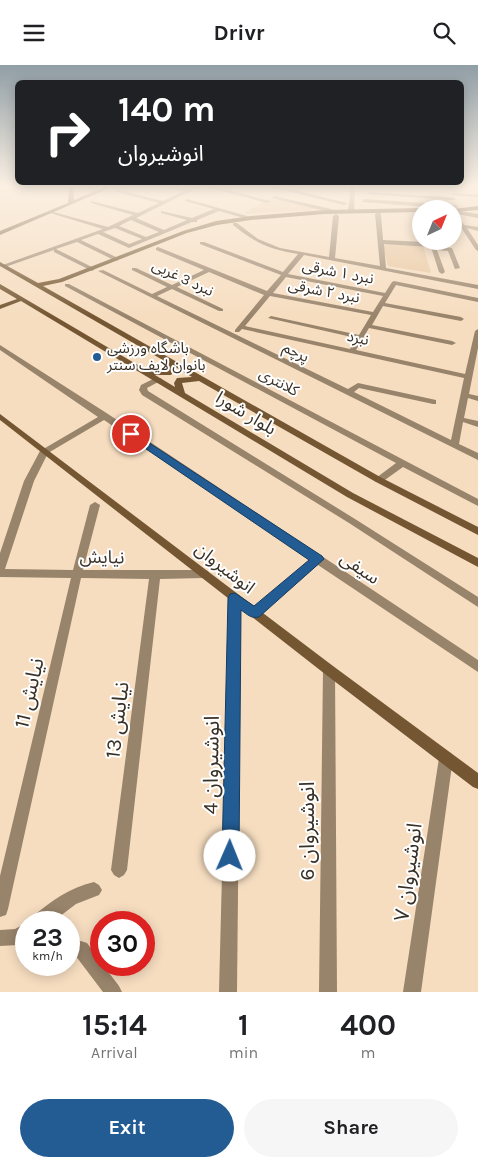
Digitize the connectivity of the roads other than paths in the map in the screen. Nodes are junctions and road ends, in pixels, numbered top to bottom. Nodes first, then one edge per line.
1 (104, 230) edge
2 (125, 230) edge
3 (160, 230) edge
4 (169, 230) edge
5 (190, 230) edge
6 (209, 230) edge
7 (243, 230) edge
8 (335, 230) edge
9 (380, 230) edge
10 (465, 230) edge
11 (98, 232) junction
12 (164, 232) junction
13 (147, 239) junction
14 (381, 242) junction
15 (80, 243) dead end
16 (202, 243) dead end
17 (412, 243) edge
18 (478, 247) edge
19 (158, 249) junction
20 (434, 250) edge
21 (450, 250) edge
22 (56, 251) dead end
23 (302, 254) junction
24 (116, 259) junction
25 (332, 259) junction
26 (1, 266) edge
27 (457, 268) dead end
28 (92, 269) junction
29 (134, 269) dead end
30 (383, 269) junction
31 (209, 270) junction
32 (101, 271) junction
33 (442, 272) dead end
34 (285, 275) junction
35 (64, 283) junction
36 (38, 285) junction
37 (0, 286) edge
38 (172, 287) junction
39 (478, 287) edge
40 (54, 294) junction
41 (268, 294) junction
42 (387, 295) junction
43 (152, 296) junction
44 (22, 299) junction
45 (478, 300) edge
46 (381, 304) junction
47 (0, 307) edge
48 (221, 310) dead end
49 (375, 314) junction
50 (271, 318) dead end
51 (461, 319) dead end
52 (368, 325) junction
53 (240, 327) junction
54 (478, 335) edge
55 (232, 336) junction
56 (360, 337) junction
57 (452, 343) dead end
58 (0, 347) edge
59 (352, 351) junction
60 (165, 359) junction
61 (475, 364) edge
62 (140, 369) junction
63 (468, 377) junction
64 (201, 379) junction
65 (158, 380) junction
66 (180, 393) junction
67 (348, 393) junction
68 (465, 395) junction
69 (478, 399) edge
70 (433, 402) dead end
71 (0, 417) edge
72 (105, 417) junction
73 (460, 419) junction
74 (478, 424) edge
75 (454, 445) junction
76 (44, 451) junction
77 (478, 457) edge
78 (403, 463) junction
79 (379, 480) junction
80 (478, 503) edge
81 (95, 505) dead end
82 (478, 531) edge
83 (318, 559) junction
84 (478, 563) edge
85 (0, 571) edge
86 (77, 574) junction
87 (204, 574) junction
88 (155, 575) junction
89 (235, 598) junction
90 (478, 603) edge
91 (255, 613) junction
92 (478, 667) edge
93 (329, 671) junction
94 (446, 758) junction
95 (478, 782) edge
96 (119, 870) dead end
97 (94, 890) dead end
98 (0, 909) edge
99 (52, 911) edge
100 (15, 937) edge
101 (0, 938) edge
102 (81, 949) dead end
103 (113, 992) edge
104 (228, 992) edge
105 (328, 992) edge
106 (412, 992) edge

1 - 11 street
2 - 13 street
3 - 12 street
4 - 12 street
5 - 24 street
6 - 19 street
7 - 23 street
8 - 25 street
9 - 14 street
10 - 18 street
11 - 13 street
11 - 26 street
12 - 13 street
14 - 17 street
14 - 30 street
15 - 24 street
16 - 34 street, نبرد ۱ شرقی
19 - 31 street, نبرد ۲ شرقی
19 - 32 street
20 - 33 street
21 - 27 street
22 - 28 street
23 - 25 street
23 - 34 street
24 - 28 street
25 - 30 street
26 - 36 street, بلوار شورا
28 - 35 street
29 - 38 street, نبرد 3 غربی
30 - 39 street
31 - 38 street
31 - 41 street, نبرد ۲ شرقی
32 - 35 street
32 - 43 street, پرچم
34 - 41 street
34 - 42 street, نبرد ۱ شرقی
35 - 36 street
35 - 40 street
35 - 78 street, کلانتری
36 - 40 street, بلوار شورا
37 - 44 street, بلوار شورا
38 - 43 street
38 - 48 street, نبرد 3 غربی
40 - 60 street, بلوار شورا
41 - 49 street, نبرد ۲ شرقی
41 - 53 street
42 - 45 street
42 - 46 street
43 - 55 street, پرچم
44 - 47 street
44 - 62 street, بلوار شورا
46 - 49 street
46 - 51 street
49 - 52 street
50 - 56 street
52 - 56 street
52 - 57 street
53 - 55 street
53 - 59 street, نبرد
54 - 61 street
55 - 67 street, پرچم
56 - 59 street
58 - 72 street, سیفی
59 - 63 street, نبرد
60 - 62 street
60 - 64 street, بلوار شورا
61 - 63 street
62 - 65 street, بلوار شورا
63 - 68 street
64 - 66 street
64 - 79 street, بلوار شورا
65 - 66 street, بلوار شورا
65 - 90 street
66 - 84 street, بلوار شورا
67 - 70 street
67 - 75 street, پرچم
68 - 69 street
68 - 73 street
71 - 76 street, انوشیروان
72 - 76 street
72 - 83 street, سیفی
73 - 74 street
73 - 75 street
75 - 77 street, پرچم
76 - 85 street
76 - 87 street, انوشیروان
78 - 79 street
78 - 80 street, کلانتری
79 - 82 street, بلوار شورا
81 - 86 street, نیایش 11
83 - 91 street
83 - 92 street, سیفی
85 - 86 street, نیایش
86 - 88 street, نیایش
86 - 98 street, نیایش 11
87 - 88 street, نیایش
87 - 89 street, انوشیروان
88 - 96 street, نیایش 13
89 - 91 street, انوشیروان
89 - 104 street, انوشیروان 4
91 - 93 street, انوشیروان
93 - 94 street, انوشیروان
93 - 105 street, انوشیروان 6
94 - 95 street, انوشیروان
94 - 106 street, انوشیروان ۷
97 - 99 street
100 - 101 street
102 - 103 street

